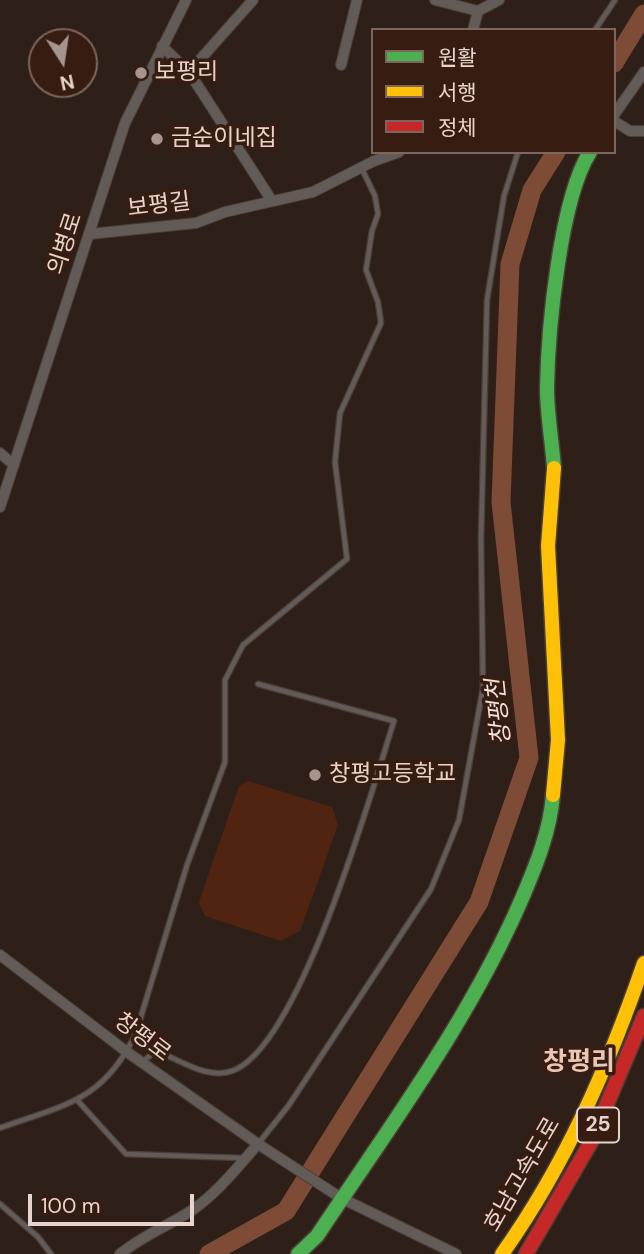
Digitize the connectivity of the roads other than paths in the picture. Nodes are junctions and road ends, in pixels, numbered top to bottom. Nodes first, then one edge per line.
1 (186, 0) edge
2 (253, 0) edge
3 (357, 0) edge
4 (435, 0) edge
5 (499, 0) edge
6 (615, 0) edge
7 (478, 11) junction
8 (474, 28) edge
9 (596, 28) edge
10 (162, 46) junction
11 (341, 65) dead end
12 (189, 72) junction
13 (644, 72) edge
14 (616, 112) edge
15 (616, 122) edge
16 (644, 131) edge
17 (393, 154) edge
18 (517, 154) edge
19 (589, 154) edge
20 (361, 168) junction
21 (272, 201) junction
22 (90, 234) junction
23 (0, 453) edge
24 (14, 465) junction
25 (0, 507) edge
26 (258, 684) dead end
27 (0, 955) edge
28 (644, 963) edge
29 (644, 1016) edge
30 (127, 1052) junction
31 (141, 1062) junction
32 (79, 1101) junction
33 (0, 1128) edge
34 (261, 1146) junction
35 (246, 1158) junction
36 (341, 1198) junction
37 (0, 1204) edge
38 (51, 1254) edge
39 (120, 1254) edge
40 (298, 1254) edge
41 (457, 1254) edge
42 (502, 1254) edge
43 (526, 1254) edge

1 - 10 street, 의병로
2 - 12 street
3 - 11 street
4 - 7 street
5 - 7 street
6 - 9 lane
7 - 8 street
10 - 12 street
10 - 22 street, 의병로
12 - 21 street
13 - 14 street
15 - 16 street
17 - 20 street, 보평길
18 - 34 lane
19 - 36 main road
20 - 21 street, 보평길
20 - 30 lane
21 - 22 street, 보평길
22 - 24 street, 의병로
23 - 24 street
24 - 25 street, 의병로
26 - 31 lane
27 - 30 street, 창평로
28 - 42 main road, 호남고속도로 / 25
29 - 43 main road, 호남고속도로 / 25
30 - 31 street, 창평로
30 - 32 lane
31 - 34 street, 창평로
32 - 33 lane
32 - 35 lane
34 - 35 street
34 - 36 street, 창평로
35 - 39 street
36 - 40 main road
36 - 41 street, 창평로
37 - 38 lane

